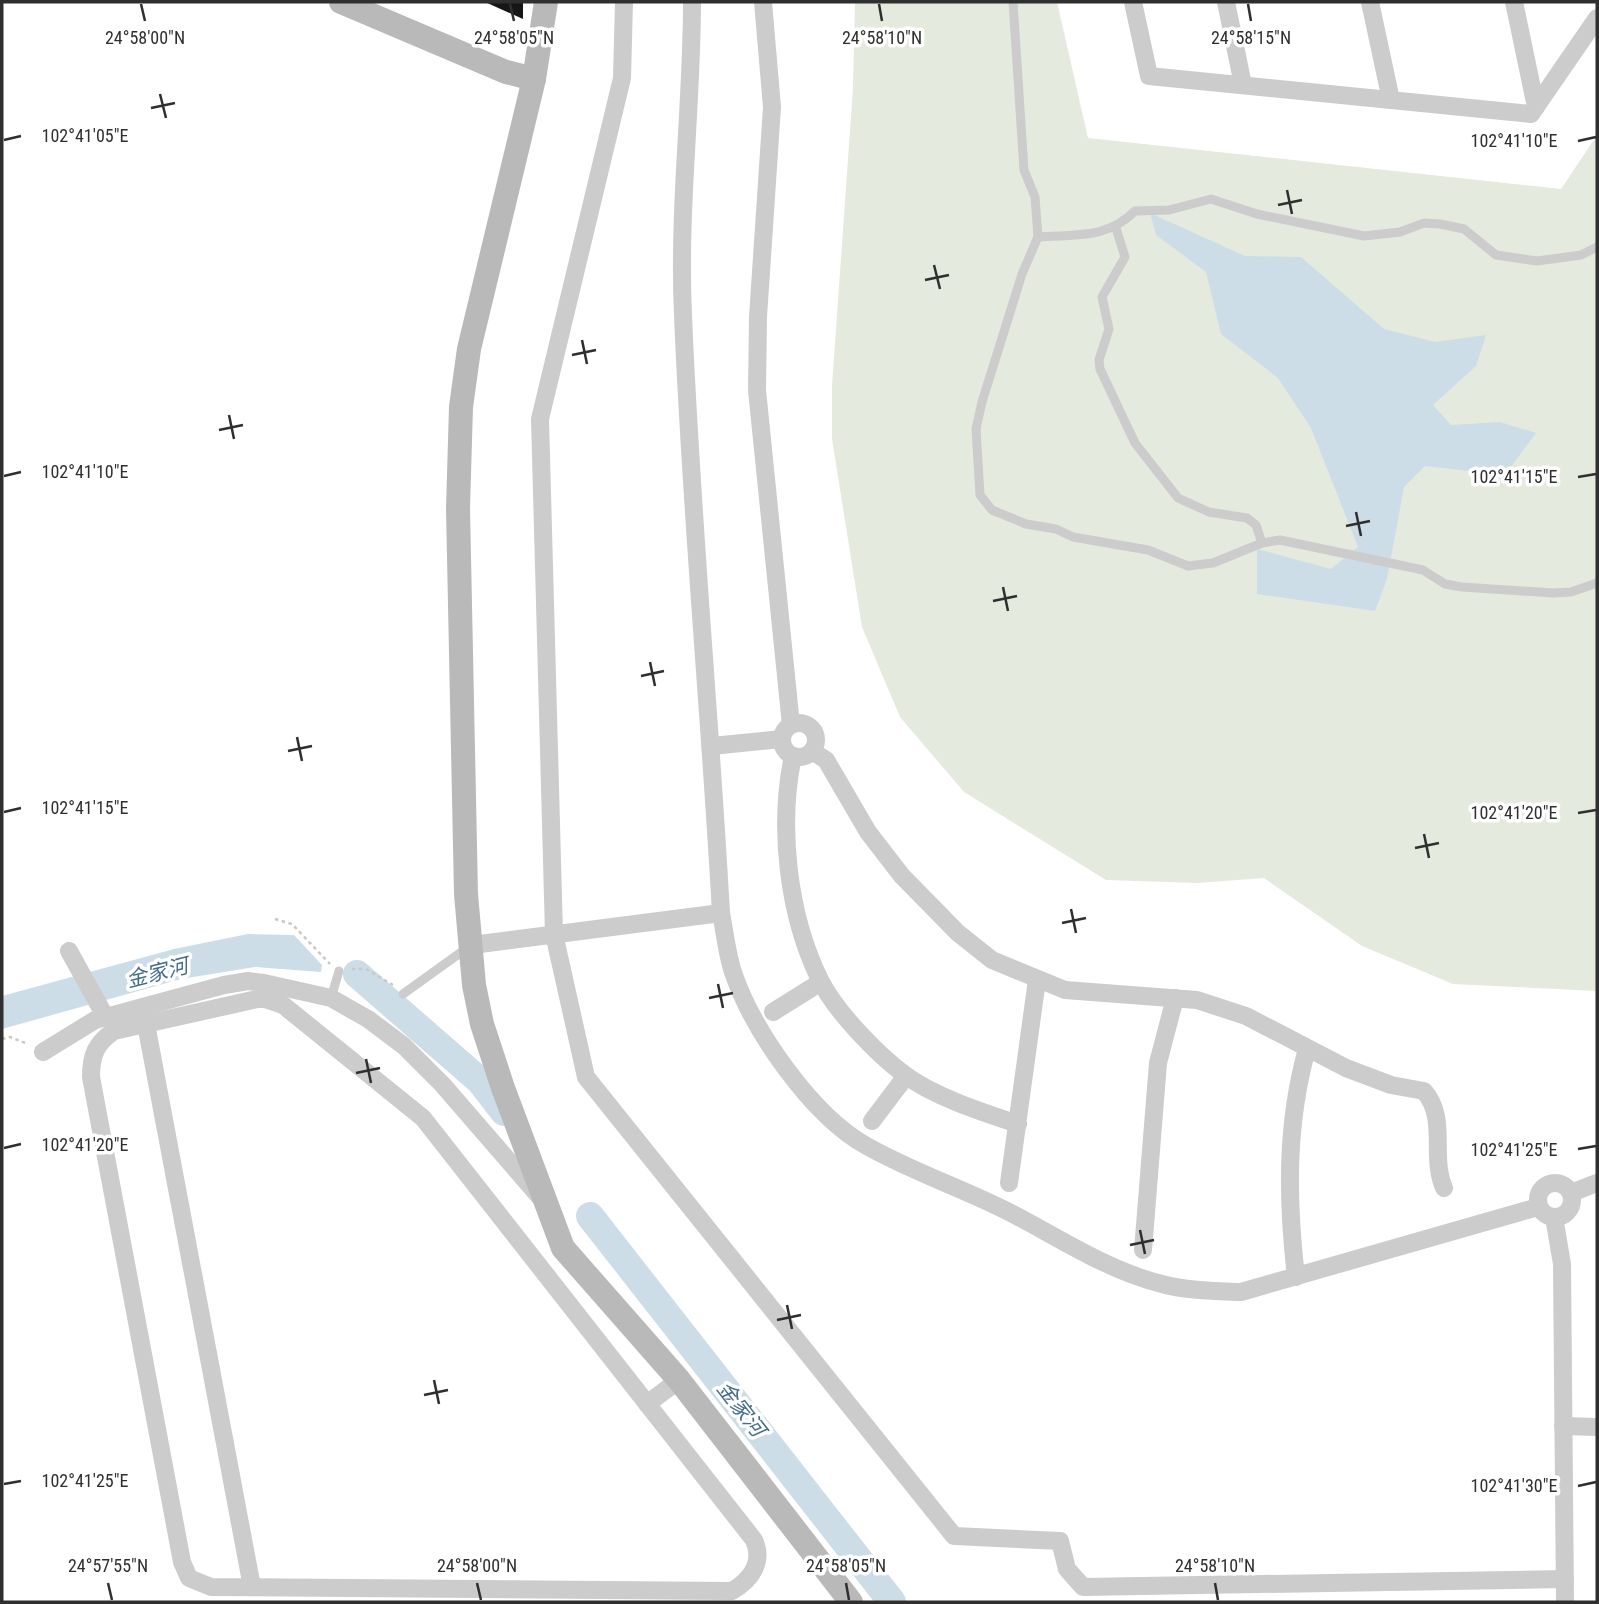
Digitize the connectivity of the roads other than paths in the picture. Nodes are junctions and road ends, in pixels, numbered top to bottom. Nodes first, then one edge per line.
1 (341, 2) edge
2 (546, 2) edge
3 (624, 2) edge
4 (692, 2) edge
5 (763, 2) edge
6 (1013, 2) edge
7 (1133, 2) edge
8 (1226, 2) edge
9 (1370, 2) edge
10 (1514, 2) edge
11 (1597, 18) edge
12 (534, 79) junction
13 (1243, 85) junction
14 (1391, 100) junction
15 (1536, 107) junction
16 (1116, 228) junction
17 (1038, 237) junction
18 (1597, 247) edge
19 (1262, 543) junction
20 (1597, 583) edge
21 (787, 732) junction
22 (712, 746) junction
23 (812, 751) junction
24 (793, 756) junction
25 (721, 913) junction
26 (554, 934) junction
27 (472, 946) junction
28 (69, 951) dead end
29 (339, 971) dead end
30 (1037, 980) junction
31 (821, 982) junction
32 (403, 994) dead end
33 (331, 998) junction
34 (1175, 998) junction
35 (102, 1010) junction
36 (773, 1012) dead end
37 (146, 1024) junction
38 (1307, 1049) junction
39 (43, 1052) road end
40 (906, 1076) junction
41 (872, 1121) dead end
42 (1018, 1124) junction
43 (1597, 1182) edge
44 (1009, 1183) dead end
45 (1444, 1188) dead end
46 (1572, 1193) junction
47 (546, 1203) junction
48 (1538, 1206) junction
49 (1554, 1217) junction
50 (563, 1248) junction
51 (1143, 1250) dead end
52 (540, 1267) junction
53 (1296, 1277) junction
54 (679, 1380) junction
55 (647, 1404) junction
56 (1563, 1426) junction
57 (1597, 1427) edge
58 (1565, 1579) junction
59 (252, 1587) junction
60 (851, 1602) edge
61 (1565, 1602) edge

1 - 12 street
2 - 12 street
3 - 26 street
4 - 22 street
5 - 21 street
6 - 17 lane
7 - 13 street
8 - 13 street
9 - 14 street
10 - 15 street
11 - 15 street
12 - 27 street
13 - 14 street
14 - 15 street
16 - 17 lane
16 - 18 lane
16 - 19 lane
17 - 19 lane
19 - 20 lane
21 - 22 street
21 - 23 street
21 - 24 street
22 - 25 street
23 - 24 street
23 - 30 street
24 - 31 street
25 - 26 street
25 - 53 street
26 - 27 street
26 - 58 street
27 - 32 lane
27 - 47 street
28 - 35 street
29 - 33 lane
30 - 34 street
30 - 42 street
31 - 36 street
31 - 40 street
33 - 35 street
33 - 47 street
34 - 38 street
34 - 51 street
35 - 39 street
37 - 52 street
37 - 59 street
37 - 59 street
38 - 45 street
38 - 53 street
40 - 41 street
40 - 42 street
42 - 44 street
43 - 46 street
46 - 48 street
46 - 49 street
47 - 50 street
48 - 49 street
48 - 53 street
49 - 56 street
50 - 52 street
50 - 54 street
52 - 55 street
54 - 55 street
54 - 60 street
55 - 59 street
56 - 57 street
56 - 58 street
58 - 61 street

